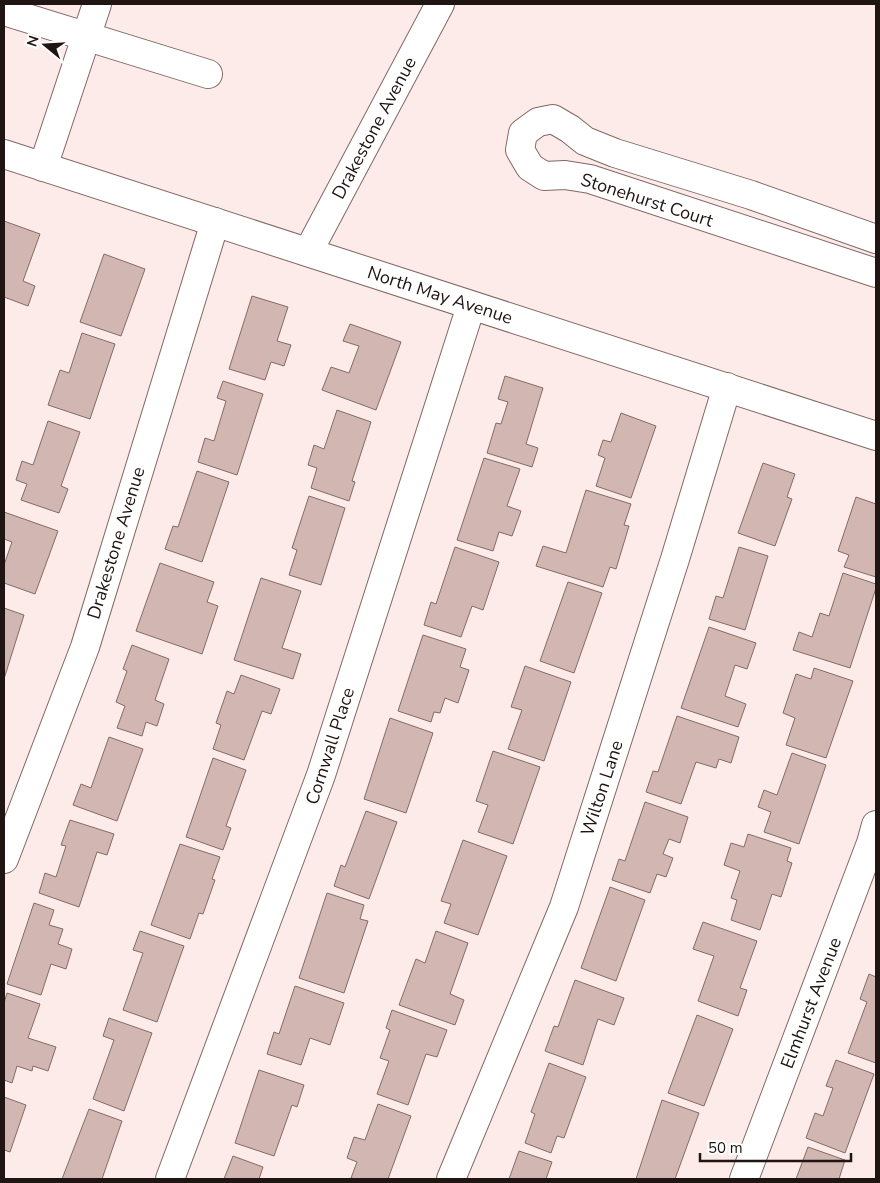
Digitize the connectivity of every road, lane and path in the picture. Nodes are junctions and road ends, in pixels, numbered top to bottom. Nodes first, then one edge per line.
1 (97, 4) edge
2 (440, 4) edge
3 (4, 11) edge
4 (86, 37) junction
5 (208, 74) dead end
6 (600, 147) junction
7 (4, 154) edge
8 (43, 167) junction
9 (672, 171) junction
10 (590, 179) junction
11 (741, 192) junction
12 (662, 204) junction
13 (803, 213) junction
14 (215, 222) junction
15 (730, 226) junction
16 (876, 238) edge
17 (792, 246) junction
18 (308, 252) junction
19 (871, 271) edge
20 (471, 306) junction
21 (727, 387) junction
22 (876, 436) edge
23 (876, 825) edge
24 (4, 859) edge
25 (170, 1179) edge
26 (451, 1179) edge
27 (744, 1179) edge

1 - 4 street
2 - 18 street, Drakestone Avenue
3 - 4 street
4 - 5 street
4 - 8 street
6 - 9 street, Stonehurst Court
6 - 10 street
6 - 10 street, Stonehurst Court
7 - 8 street, North May Avenue
8 - 14 street, North May Avenue
9 - 11 street, Stonehurst Court
9 - 12 street
10 - 12 street, Stonehurst Court
11 - 13 street, Stonehurst Court
11 - 15 street
12 - 15 street, Stonehurst Court
13 - 16 street, Stonehurst Court
13 - 17 street
14 - 18 street, North May Avenue
14 - 24 street, Drakestone Avenue
15 - 17 street, Stonehurst Court
16 - 19 street
17 - 19 street, Stonehurst Court
18 - 20 street, North May Avenue
20 - 21 street, North May Avenue
20 - 25 street, Cornwall Place
21 - 22 street, North May Avenue
21 - 26 street, Wilton Lane
23 - 27 street, Elmhurst Avenue

